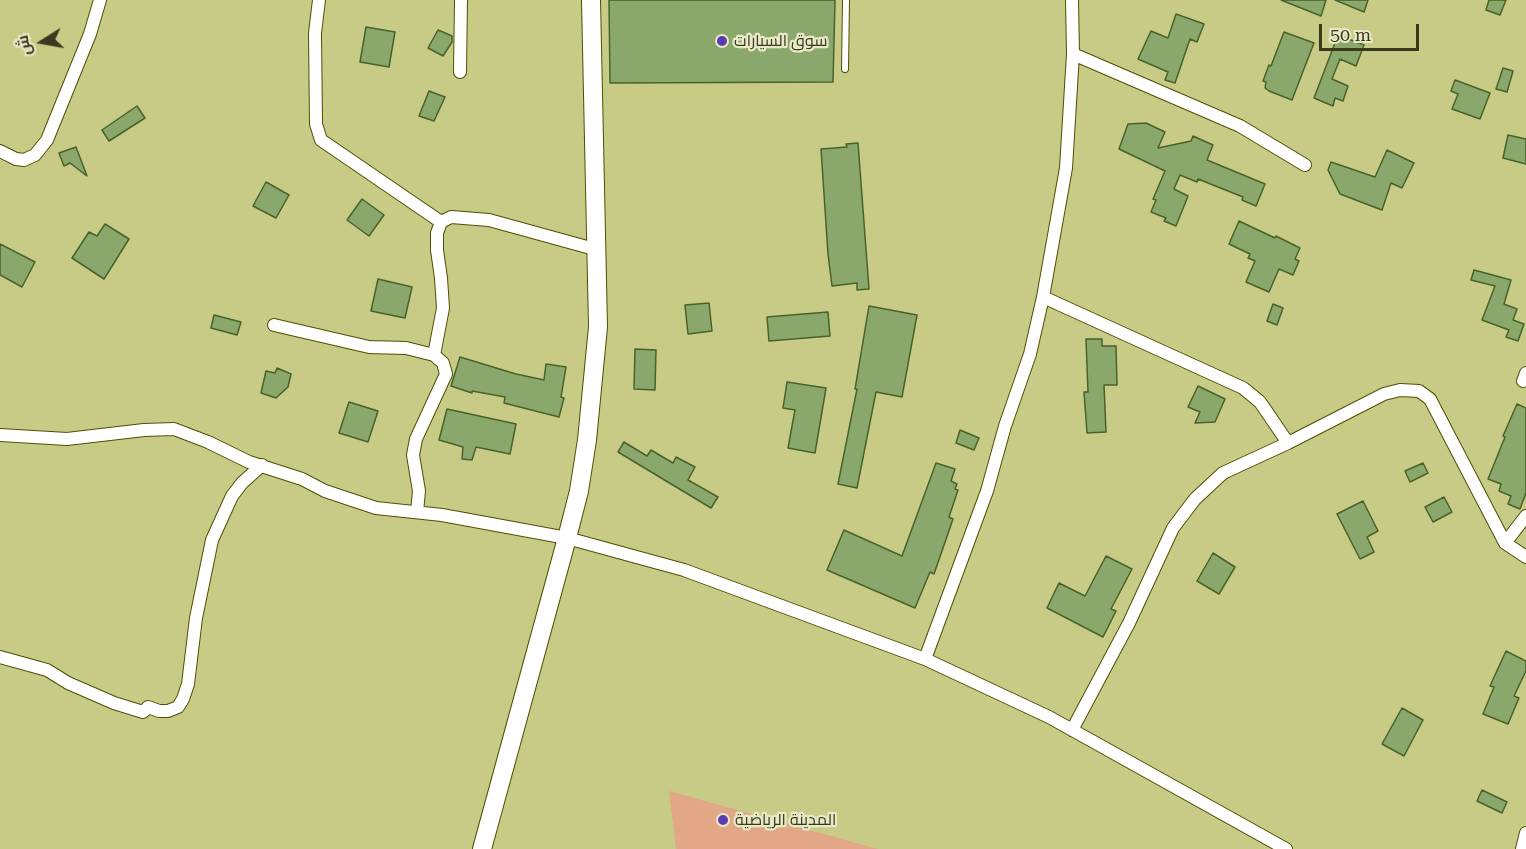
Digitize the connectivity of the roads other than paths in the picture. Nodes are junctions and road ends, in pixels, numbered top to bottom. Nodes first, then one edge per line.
1 (100, 0) edge
2 (319, 0) edge
3 (461, 0) edge
4 (591, 0) edge
5 (846, 0) edge
6 (1072, 0) edge
7 (1072, 54) junction
8 (845, 69) dead end
9 (460, 72) dead end
10 (0, 151) edge
11 (1305, 165) dead end
12 (441, 222) junction
13 (598, 250) junction
14 (1043, 297) junction
15 (274, 325) dead end
16 (434, 355) junction
17 (0, 435) edge
18 (1288, 443) junction
19 (262, 465) junction
20 (417, 512) junction
21 (1526, 516) edge
22 (567, 538) junction
23 (1505, 543) junction
24 (1526, 557) edge
25 (0, 657) edge
26 (925, 659) junction
27 (1072, 730) junction
28 (482, 849) edge
29 (1286, 849) edge

1 - 10 street
2 - 12 street
3 - 9 street
4 - 13 main road
5 - 8 lane
6 - 7 street
7 - 11 street
7 - 14 street
12 - 13 street
12 - 16 street
13 - 22 main road
14 - 18 street
14 - 26 street
15 - 16 street
16 - 20 street
17 - 19 street
18 - 23 street
18 - 27 street
19 - 20 street
19 - 25 street
20 - 22 street
21 - 23 street
22 - 26 street
22 - 28 main road
23 - 24 street
26 - 27 street
27 - 29 street

